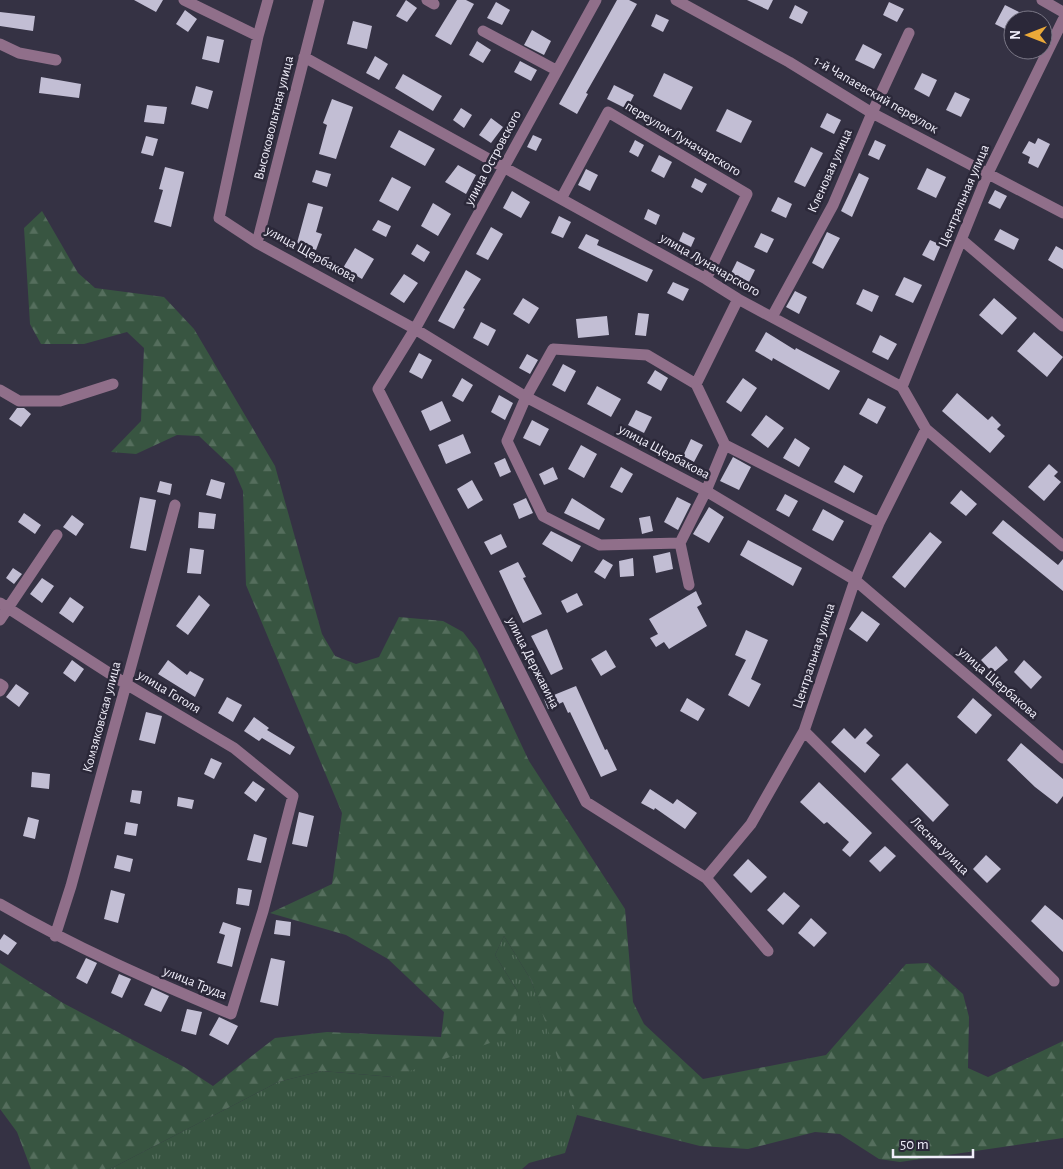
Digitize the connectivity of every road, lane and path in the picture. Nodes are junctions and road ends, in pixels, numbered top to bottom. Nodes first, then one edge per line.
1 (184, 0) edge
2 (268, 0) edge
3 (319, 0) edge
4 (596, 0) edge
5 (676, 0) edge
6 (1042, 0) edge
7 (1063, 12) edge
8 (1063, 20) edge
9 (483, 31) dead end
10 (909, 33) dead end
11 (258, 36) junction
12 (0, 44) edge
13 (304, 57) junction
14 (56, 60) dead end
15 (556, 70) junction
16 (872, 113) junction
17 (505, 168) junction
18 (988, 174) junction
19 (561, 199) junction
20 (1063, 213) edge
21 (962, 240) junction
22 (257, 242) junction
23 (706, 279) junction
24 (738, 299) junction
25 (772, 318) junction
26 (1063, 326) edge
27 (415, 329) junction
28 (113, 384) dead end
29 (696, 384) junction
30 (902, 387) junction
31 (0, 390) edge
32 (526, 396) junction
33 (926, 429) junction
34 (725, 445) junction
35 (706, 491) junction
36 (175, 505) dead end
37 (879, 523) junction
38 (57, 535) dead end
39 (680, 542) junction
40 (1063, 546) edge
41 (855, 580) junction
42 (689, 585) dead end
43 (4, 605) edge
44 (0, 620) edge
45 (0, 684) edge
46 (126, 684) junction
47 (0, 691) edge
48 (804, 731) junction
49 (1063, 758) edge
50 (293, 796) joint
51 (706, 878) junction
52 (0, 904) edge
53 (54, 936) junction
54 (768, 950) dead end
55 (1054, 981) dead end

1 - 11 street
2 - 11 street
3 - 13 street, Высоковольтная улица
4 - 15 street, улица Островского
5 - 16 street, 1-й Чапаевский переулок
6 - 7 street
8 - 18 street, Центральная улица
9 - 15 street
10 - 16 street, Кленовая улица
11 - 22 street, улица Щербакова
12 - 14 street
13 - 17 street, улица Луначарского
13 - 22 street, Высоковольтная улица
15 - 17 street, улица Островского
16 - 18 street, 1-й Чапаевский переулок
16 - 25 street, Кленовая улица
17 - 19 street, улица Луначарского
17 - 27 street, улица Островского
18 - 20 street, 1-й Чапаевский переулок
18 - 21 street, Центральная улица
19 - 23 street, улица Луначарского
19 - 23 street, переулок Луначарского
21 - 26 street
21 - 30 street, Центральная улица
22 - 27 street, улица Щербакова
23 - 24 street, улица Луначарского
24 - 25 street, улица Луначарского
24 - 29 street
25 - 30 street, улица Луначарского
27 - 32 street, улица Щербакова
27 - 51 street, улица Державина
28 - 31 street
29 - 32 street
29 - 34 street
30 - 33 street
32 - 35 street, улица Щербакова
32 - 39 street
33 - 37 street, Центральная улица
33 - 40 street
34 - 35 street
34 - 37 street
35 - 39 street
35 - 41 street, улица Щербакова
36 - 46 street, Комзяковская улица
37 - 41 street, Центральная улица
38 - 43 street
39 - 42 street
41 - 48 street, Центральная улица
41 - 49 street, улица Щербакова
43 - 44 street
43 - 46 street, улица Гоголя
45 - 47 street
46 - 50 street, улица Гоголя
46 - 53 street, Комзяковская улица
48 - 51 street, Центральная улица
48 - 55 street, Лесная улица
50 - 53 street, улица Труда
51 - 54 street, улица Державина
52 - 53 street, улица Труда

